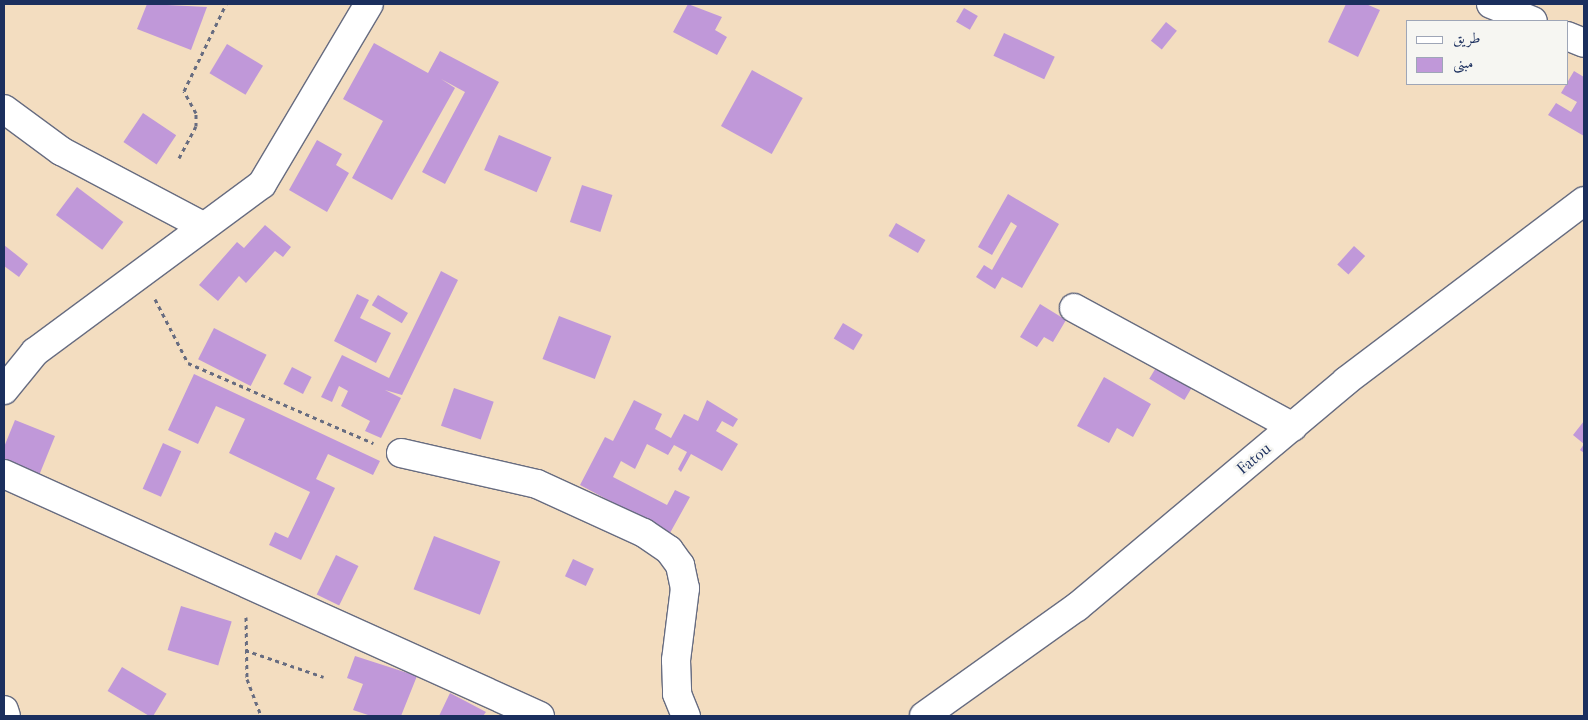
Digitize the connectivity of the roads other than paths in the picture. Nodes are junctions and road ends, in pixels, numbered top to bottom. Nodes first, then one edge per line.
1 (369, 4) edge
2 (1491, 4) edge
3 (1530, 20) edge
4 (1568, 36) edge
5 (1584, 43) edge
6 (4, 109) edge
7 (1584, 202) edge
8 (201, 225) junction
9 (1074, 308) dead end
10 (4, 390) edge
11 (1293, 427) junction
12 (401, 454) road end
13 (4, 474) edge
14 (4, 710) edge
15 (6, 716) edge
16 (540, 716) edge
17 (686, 716) edge
18 (924, 716) edge

1 - 8 street
2 - 3 street
4 - 5 street
6 - 8 street
7 - 11 street, Fatou
8 - 10 street
9 - 11 street
11 - 18 street, Fatou
12 - 17 street
13 - 16 street
14 - 15 street

